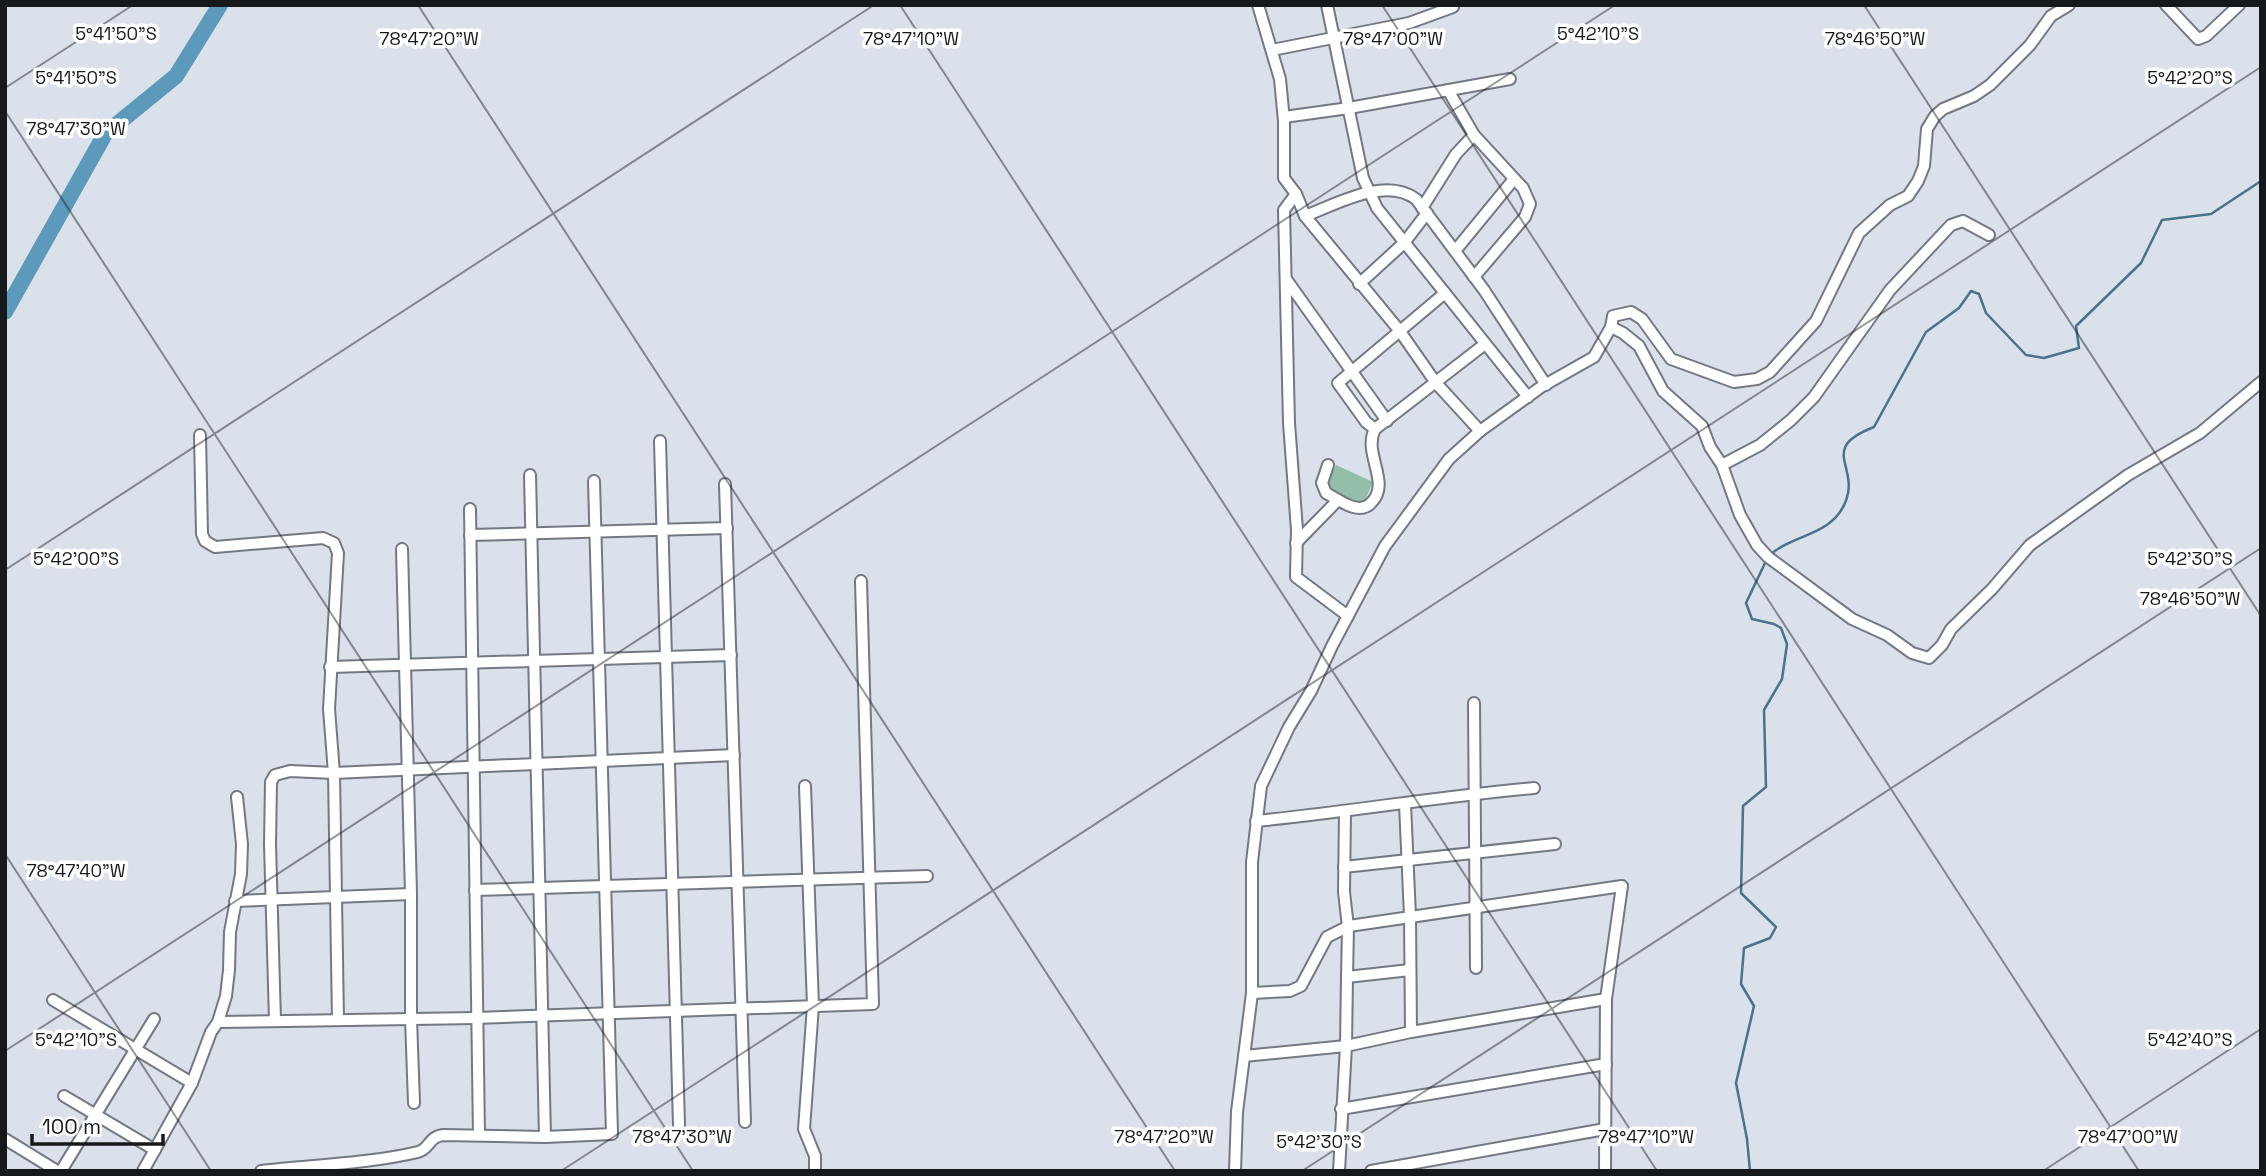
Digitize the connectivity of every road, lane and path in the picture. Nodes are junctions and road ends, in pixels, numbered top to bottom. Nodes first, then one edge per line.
1 (1258, 5) edge
2 (1327, 5) edge
3 (2069, 5) edge
4 (2166, 5) edge
5 (2239, 5) edge
6 (1453, 7) edge
7 (1336, 38) junction
8 (1272, 50) junction
9 (1510, 79) dead end
10 (1448, 90) junction
11 (1349, 108) junction
12 (1284, 117) junction
13 (1474, 135) junction
14 (1514, 179) junction
15 (1369, 193) junction
16 (1296, 194) junction
17 (1424, 210) junction
18 (1305, 216) junction
19 (1989, 236) dead end
20 (1404, 243) junction
21 (1455, 250) junction
22 (1474, 277) junction
23 (1286, 279) junction
24 (1359, 284) junction
25 (1445, 293) junction
26 (1611, 327) junction
27 (1399, 330) junction
28 (1485, 344) junction
29 (1352, 371) junction
30 (2261, 382) edge
31 (1436, 383) junction
32 (1546, 385) junction
33 (1528, 397) junction
34 (1387, 421) junction
35 (1375, 429) junction
36 (1480, 431) junction
37 (200, 435) dead end
38 (660, 441) dead end
39 (1328, 465) dead end
40 (1722, 465) junction
41 (530, 475) dead end
42 (594, 481) dead end
43 (725, 484) dead end
44 (1338, 500) junction
45 (470, 509) dead end
46 (727, 528) junction
47 (662, 530) junction
48 (595, 531) junction
49 (532, 532) junction
50 (470, 535) junction
51 (1296, 543) junction
52 (402, 549) dead end
53 (861, 581) dead end
54 (1348, 616) junction
55 (731, 655) junction
56 (666, 657) junction
57 (598, 658) junction
58 (535, 660) junction
59 (472, 662) junction
60 (405, 663) junction
61 (330, 667) junction
62 (1474, 703) dead end
63 (734, 755) junction
64 (669, 757) junction
65 (601, 760) junction
66 (537, 762) junction
67 (473, 765) junction
68 (409, 769) junction
69 (334, 773) junction
70 (805, 786) dead end
71 (1534, 788) dead end
72 (1475, 793) junction
73 (237, 797) dead end
74 (1405, 804) junction
75 (1345, 813) junction
76 (1256, 821) junction
77 (1555, 844) dead end
78 (1476, 852) junction
79 (1408, 861) junction
80 (1344, 867) junction
81 (927, 876) dead end
82 (870, 878) junction
83 (809, 880) junction
84 (738, 882) junction
85 (672, 884) junction
86 (604, 887) junction
87 (540, 889) junction
88 (475, 890) junction
89 (411, 894) junction
90 (334, 895) junction
91 (272, 900) junction
92 (235, 901) junction
93 (1476, 909) junction
94 (1410, 916) junction
95 (1348, 927) junction
96 (1476, 968) dead end
97 (1410, 970) junction
98 (1348, 977) junction
99 (1252, 993) junction
100 (1606, 999) junction
101 (53, 1000) dead end
102 (813, 1006) junction
103 (742, 1009) junction
104 (676, 1011) junction
105 (607, 1012) junction
106 (543, 1015) junction
107 (476, 1018) junction
108 (154, 1019) dead end
109 (411, 1019) junction
110 (338, 1020) junction
111 (275, 1021) junction
112 (218, 1022) junction
113 (1411, 1032) junction
114 (1346, 1046) junction
115 (136, 1049) junction
116 (1244, 1056) junction
117 (1605, 1064) junction
118 (192, 1083) junction
119 (64, 1096) dead end
120 (414, 1103) dead end
121 (1341, 1109) junction
122 (95, 1115) junction
123 (745, 1122) dead end
124 (679, 1125) dead end
125 (1605, 1129) junction
126 (479, 1136) junction
127 (544, 1137) junction
128 (5, 1139) edge
129 (155, 1150) junction
130 (377, 1158) junction
131 (59, 1171) edge
132 (144, 1171) edge
133 (261, 1171) edge
134 (368, 1171) edge
135 (815, 1171) edge
136 (1235, 1171) edge
137 (1339, 1171) edge
138 (1371, 1171) edge
139 (1605, 1171) edge

1 - 8 street
2 - 7 street
3 - 26 street
4 - 5 street
6 - 7 street
7 - 8 street
7 - 11 street
8 - 12 street
9 - 10 street
10 - 11 street
10 - 13 street
11 - 12 street
11 - 15 street
12 - 16 street
13 - 14 street
13 - 17 street
14 - 21 street
14 - 22 street
15 - 17 street
15 - 18 street
15 - 20 street
16 - 18 street
16 - 23 street
17 - 20 street
17 - 21 street
18 - 24 street
19 - 40 street
20 - 24 street
20 - 25 street
21 - 22 street
22 - 32 street
23 - 29 street
23 - 51 street
24 - 27 street
25 - 27 street
25 - 28 street
26 - 32 street
26 - 40 street
27 - 29 street
27 - 31 street
28 - 31 street
28 - 33 street
29 - 34 street
29 - 35 street
30 - 40 street
31 - 34 street
31 - 36 street
32 - 33 street
33 - 36 street
34 - 35 street
35 - 44 street
36 - 54 street
37 - 61 street
38 - 47 street
39 - 44 street
41 - 49 street
42 - 48 street
43 - 46 street
44 - 51 street
45 - 50 street
46 - 47 street
46 - 55 street
47 - 48 street
47 - 56 street
48 - 49 street
48 - 57 street
49 - 50 street
49 - 58 street
50 - 59 street
51 - 54 street
52 - 60 street
53 - 82 street
54 - 76 street
55 - 56 street
55 - 63 street
56 - 57 street
56 - 64 street
57 - 58 street
57 - 65 street
58 - 59 street
58 - 66 street
59 - 60 street
59 - 67 street
60 - 61 street
60 - 68 street
61 - 69 street
62 - 72 street
63 - 64 street
63 - 84 street
64 - 65 street
64 - 85 street
65 - 66 street
65 - 86 street
66 - 67 street
66 - 87 street
67 - 68 street
67 - 88 street
68 - 69 street
68 - 89 street
69 - 90 street
69 - 91 street
70 - 83 street
71 - 72 street
72 - 74 street
72 - 78 street
73 - 92 street
74 - 75 street
74 - 79 street
75 - 76 street
75 - 80 street
76 - 99 street
77 - 78 street
78 - 79 street
78 - 93 street
79 - 80 street
79 - 94 street
80 - 95 street
81 - 82 street
82 - 83 street
82 - 102 street
83 - 84 street
83 - 102 street
84 - 85 street
84 - 103 street
85 - 86 street
85 - 104 street
86 - 87 street
86 - 105 street
87 - 88 street
87 - 106 street
88 - 107 street
89 - 90 street
89 - 109 street
90 - 91 street
90 - 110 street
91 - 92 street
91 - 111 street
92 - 112 street
93 - 94 street
93 - 96 street
93 - 100 street
94 - 95 street
94 - 97 street
95 - 98 street
95 - 99 street
97 - 98 street
97 - 113 street
98 - 114 street
99 - 116 street
100 - 113 street
100 - 117 street
101 - 115 street
102 - 103 street
102 - 135 street
103 - 104 street
103 - 123 street
104 - 105 street
104 - 124 street
105 - 106 street
105 - 127 street
106 - 107 street
106 - 127 street
107 - 109 street
107 - 126 street
108 - 115 street
109 - 110 street
109 - 120 street
110 - 111 street
111 - 112 street
112 - 118 street
113 - 114 street
114 - 116 street
114 - 121 street
115 - 118 street
115 - 122 street
116 - 136 street
117 - 121 street
117 - 125 street
118 - 129 street
119 - 122 street
121 - 137 street
122 - 129 street
122 - 131 street
125 - 138 street
125 - 139 street
126 - 127 street
126 - 130 street
128 - 131 street
129 - 132 street
130 - 133 street
130 - 134 street

